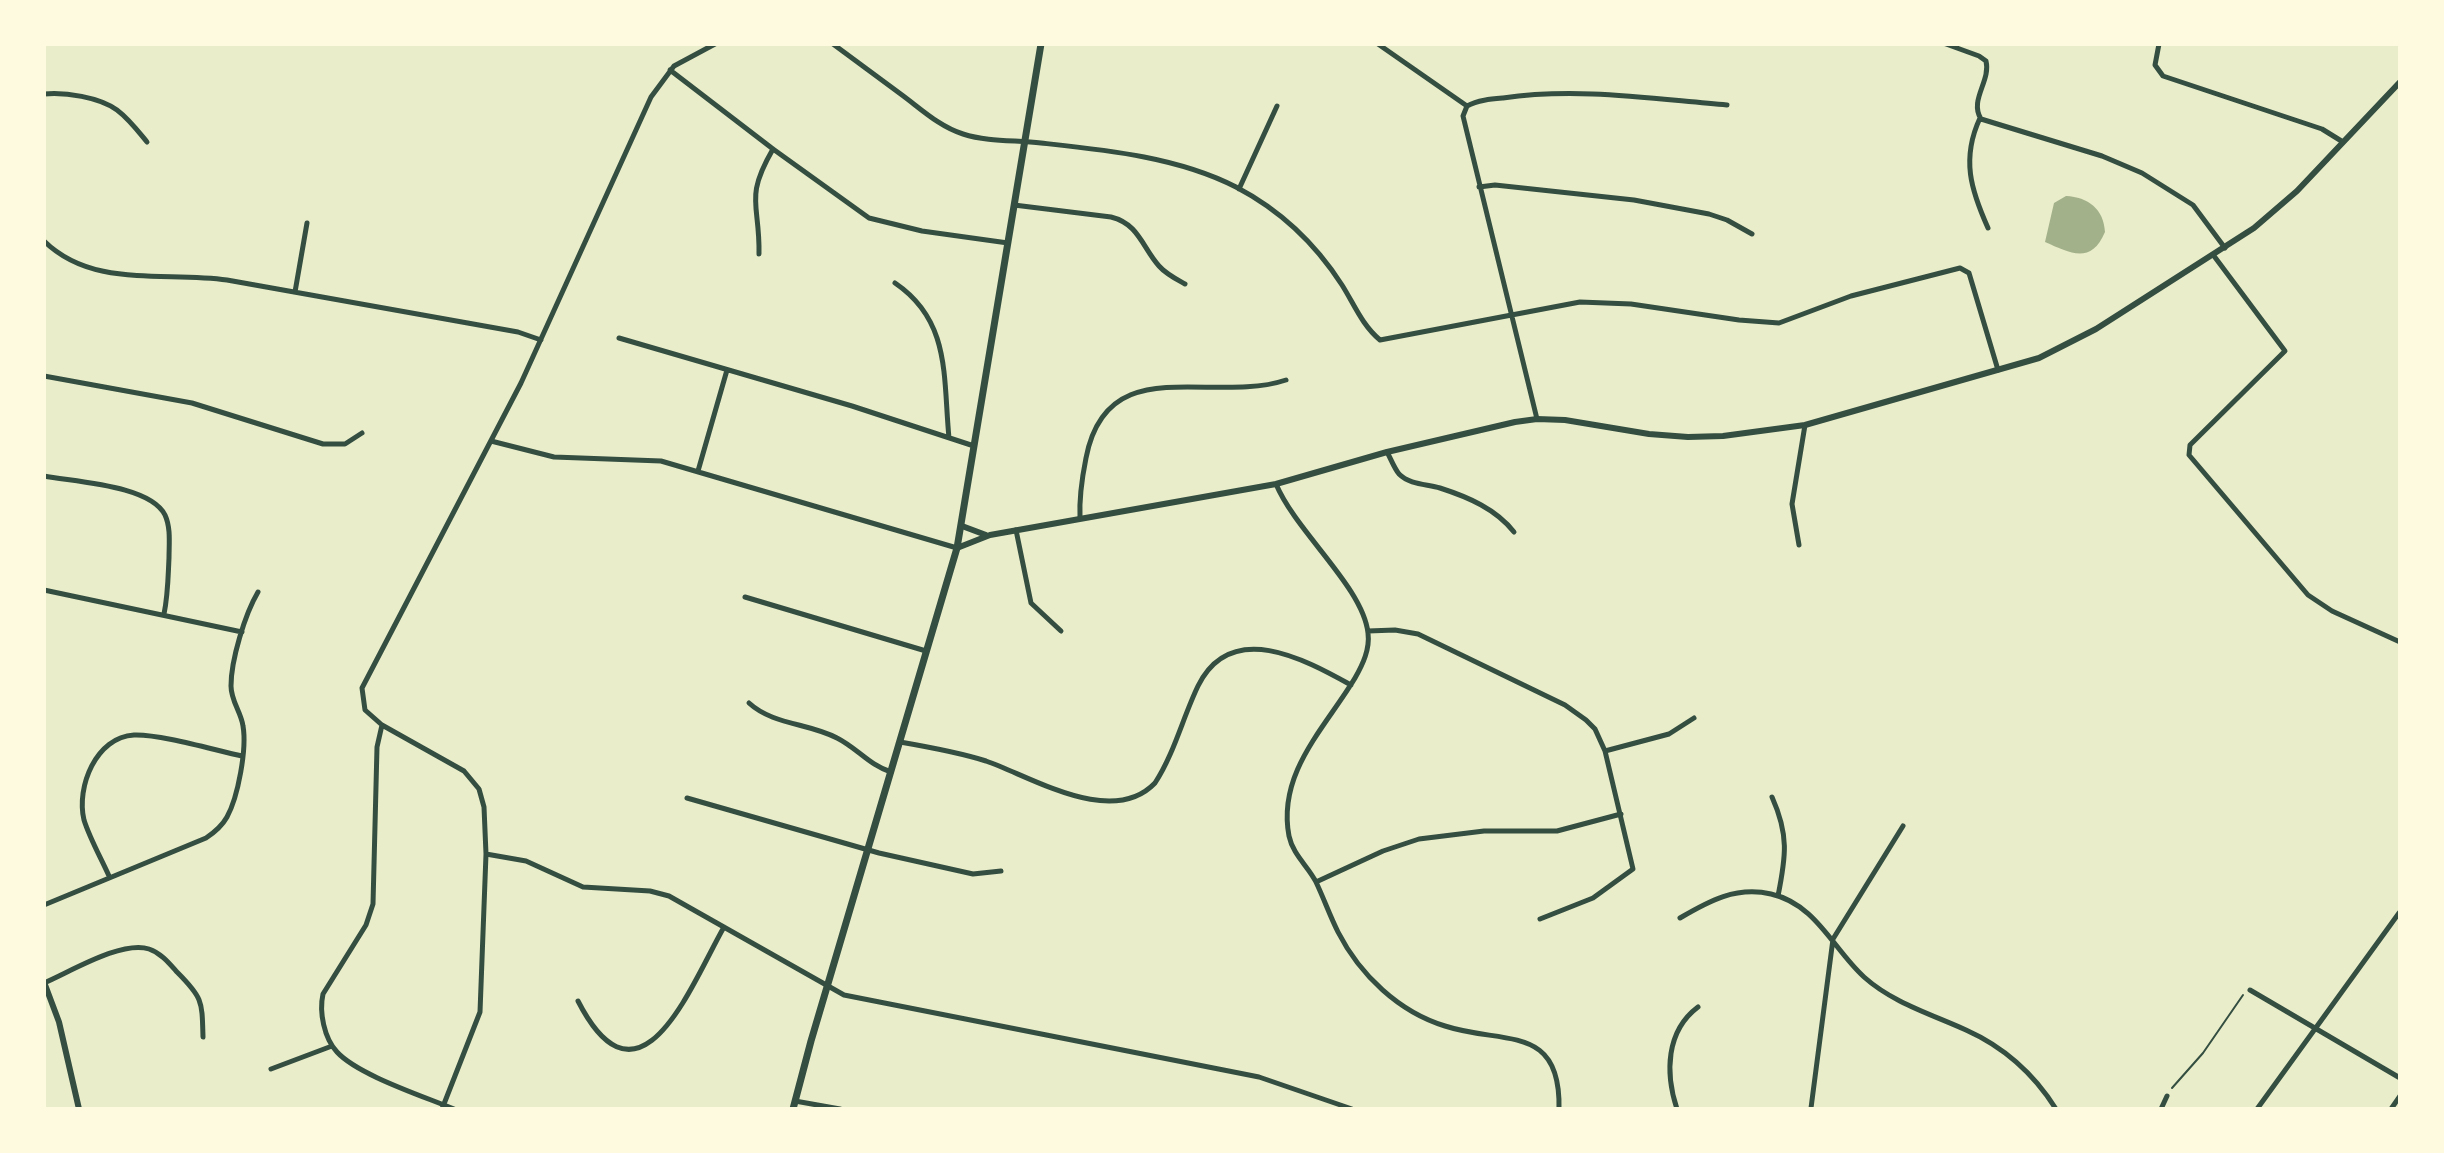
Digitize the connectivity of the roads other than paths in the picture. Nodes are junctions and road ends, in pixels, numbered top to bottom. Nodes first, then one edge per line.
1 (715, 44) edge
2 (1041, 44) edge
3 (1378, 44) edge
4 (1946, 44) edge
5 (2159, 44) edge
6 (838, 45) edge
7 (670, 70) junction
8 (2400, 82) edge
9 (44, 94) edge
10 (1727, 105) dead end
11 (1277, 106) dead end
12 (1467, 106) junction
13 (1980, 118) junction
14 (147, 142) dead end
15 (2343, 142) junction
16 (1025, 143) junction
17 (773, 149) junction
18 (1479, 187) junction
19 (1239, 189) junction
20 (1014, 205) junction
21 (307, 223) dead end
22 (1988, 228) dead end
23 (1752, 234) dead end
24 (44, 241) edge
25 (1008, 243) junction
26 (2225, 248) junction
27 (759, 254) dead end
28 (2214, 256) junction
29 (895, 283) dead end
30 (1185, 284) dead end
31 (295, 292) junction
32 (1510, 314) junction
33 (619, 338) dead end
34 (541, 340) junction
35 (727, 370) junction
36 (1998, 370) junction
37 (44, 376) edge
38 (1286, 380) dead end
39 (1537, 419) junction
40 (1805, 425) junction
41 (362, 433) dead end
42 (949, 438) junction
43 (491, 441) junction
44 (974, 446) junction
45 (1387, 452) junction
46 (698, 471) junction
47 (44, 476) edge
48 (1276, 484) junction
49 (1080, 518) junction
50 (962, 526) junction
51 (1016, 530) junction
52 (1514, 532) dead end
53 (990, 535) junction
54 (1799, 545) dead end
55 (957, 548) junction
56 (44, 590) edge
57 (258, 592) dead end
58 (745, 597) dead end
59 (164, 614) junction
60 (1061, 631) dead end
61 (1368, 631) junction
62 (242, 632) junction
63 (2400, 642) edge
64 (927, 651) junction
65 (1351, 685) junction
66 (749, 703) dead end
67 (1694, 718) dead end
68 (382, 725) junction
69 (900, 742) junction
70 (1605, 751) junction
71 (242, 756) junction
72 (891, 772) junction
73 (1772, 797) dead end
74 (687, 798) dead end
75 (1621, 814) junction
76 (1903, 826) dead end
77 (867, 850) junction
78 (486, 854) junction
79 (1001, 871) dead end
80 (109, 876) junction
81 (1316, 882) junction
82 (1778, 896) junction
83 (44, 905) edge
84 (2399, 913) edge
85 (1680, 918) dead end
86 (1540, 919) dead end
87 (724, 927) junction
88 (1833, 939) junction
89 (44, 982) edge
90 (828, 986) junction
91 (2250, 990) road end
92 (578, 1001) dead end
93 (1698, 1007) dead end
94 (2315, 1029) junction
95 (203, 1037) dead end
96 (332, 1046) junction
97 (271, 1069) dead end
98 (2400, 1078) edge
99 (2167, 1096) road end
100 (2400, 1096) edge
101 (794, 1105) edge
102 (443, 1107) edge
103 (1811, 1108) edge
104 (79, 1109) edge
105 (454, 1109) edge
106 (840, 1109) edge
107 (1352, 1109) edge
108 (1559, 1109) edge
109 (1677, 1109) edge
110 (2056, 1109) edge
111 (2161, 1109) edge
112 (2257, 1109) edge
113 (2391, 1109) edge

1 - 7 street
2 - 16 main road
3 - 12 street
4 - 13 street
5 - 15 street
6 - 16 street
7 - 17 street
7 - 34 street
8 - 15 street
9 - 14 street
10 - 12 street
11 - 19 street
12 - 18 street
13 - 22 street
13 - 26 street
15 - 26 street
16 - 19 street
16 - 20 main road
17 - 25 street
17 - 27 street
18 - 23 street
18 - 32 street
19 - 32 street
20 - 25 main road
20 - 30 street
21 - 31 street
24 - 31 street
25 - 44 main road
26 - 28 street
28 - 36 street
28 - 63 street
29 - 42 street
31 - 34 street
32 - 36 street
32 - 39 street
33 - 35 street
34 - 43 street
35 - 42 street
35 - 46 street
36 - 40 street
37 - 41 street
38 - 49 street
39 - 40 street
39 - 45 street
40 - 54 street
42 - 44 street
43 - 46 street
43 - 68 street
44 - 50 main road
45 - 48 street
45 - 52 street
46 - 55 street
47 - 59 street
48 - 49 street
48 - 61 street
49 - 51 street
50 - 53 street
50 - 55 main road
51 - 53 street
51 - 60 street
53 - 55 street
55 - 64 main road
56 - 59 street
57 - 62 street
58 - 64 street
59 - 62 street
61 - 65 street
61 - 70 street
62 - 71 street
64 - 69 main road
65 - 69 street
65 - 81 street
66 - 72 street
67 - 70 street
68 - 78 street
68 - 96 street
69 - 72 main road
70 - 75 street
71 - 80 street
71 - 80 street
72 - 77 main road
73 - 82 street
74 - 77 street
75 - 81 street
75 - 86 street
76 - 88 street
77 - 79 street
77 - 90 main road
78 - 87 street
78 - 102 street
80 - 83 street
81 - 108 street
82 - 85 street
82 - 88 street
84 - 94 street
87 - 90 street
87 - 92 street
88 - 103 street
88 - 110 street
89 - 95 street
89 - 104 street
90 - 101 main road
90 - 107 street
91 - 94 street
93 - 109 street
94 - 98 street
94 - 112 street
96 - 97 street
96 - 102 street
99 - 111 street
100 - 113 street
101 - 106 street
102 - 105 street

